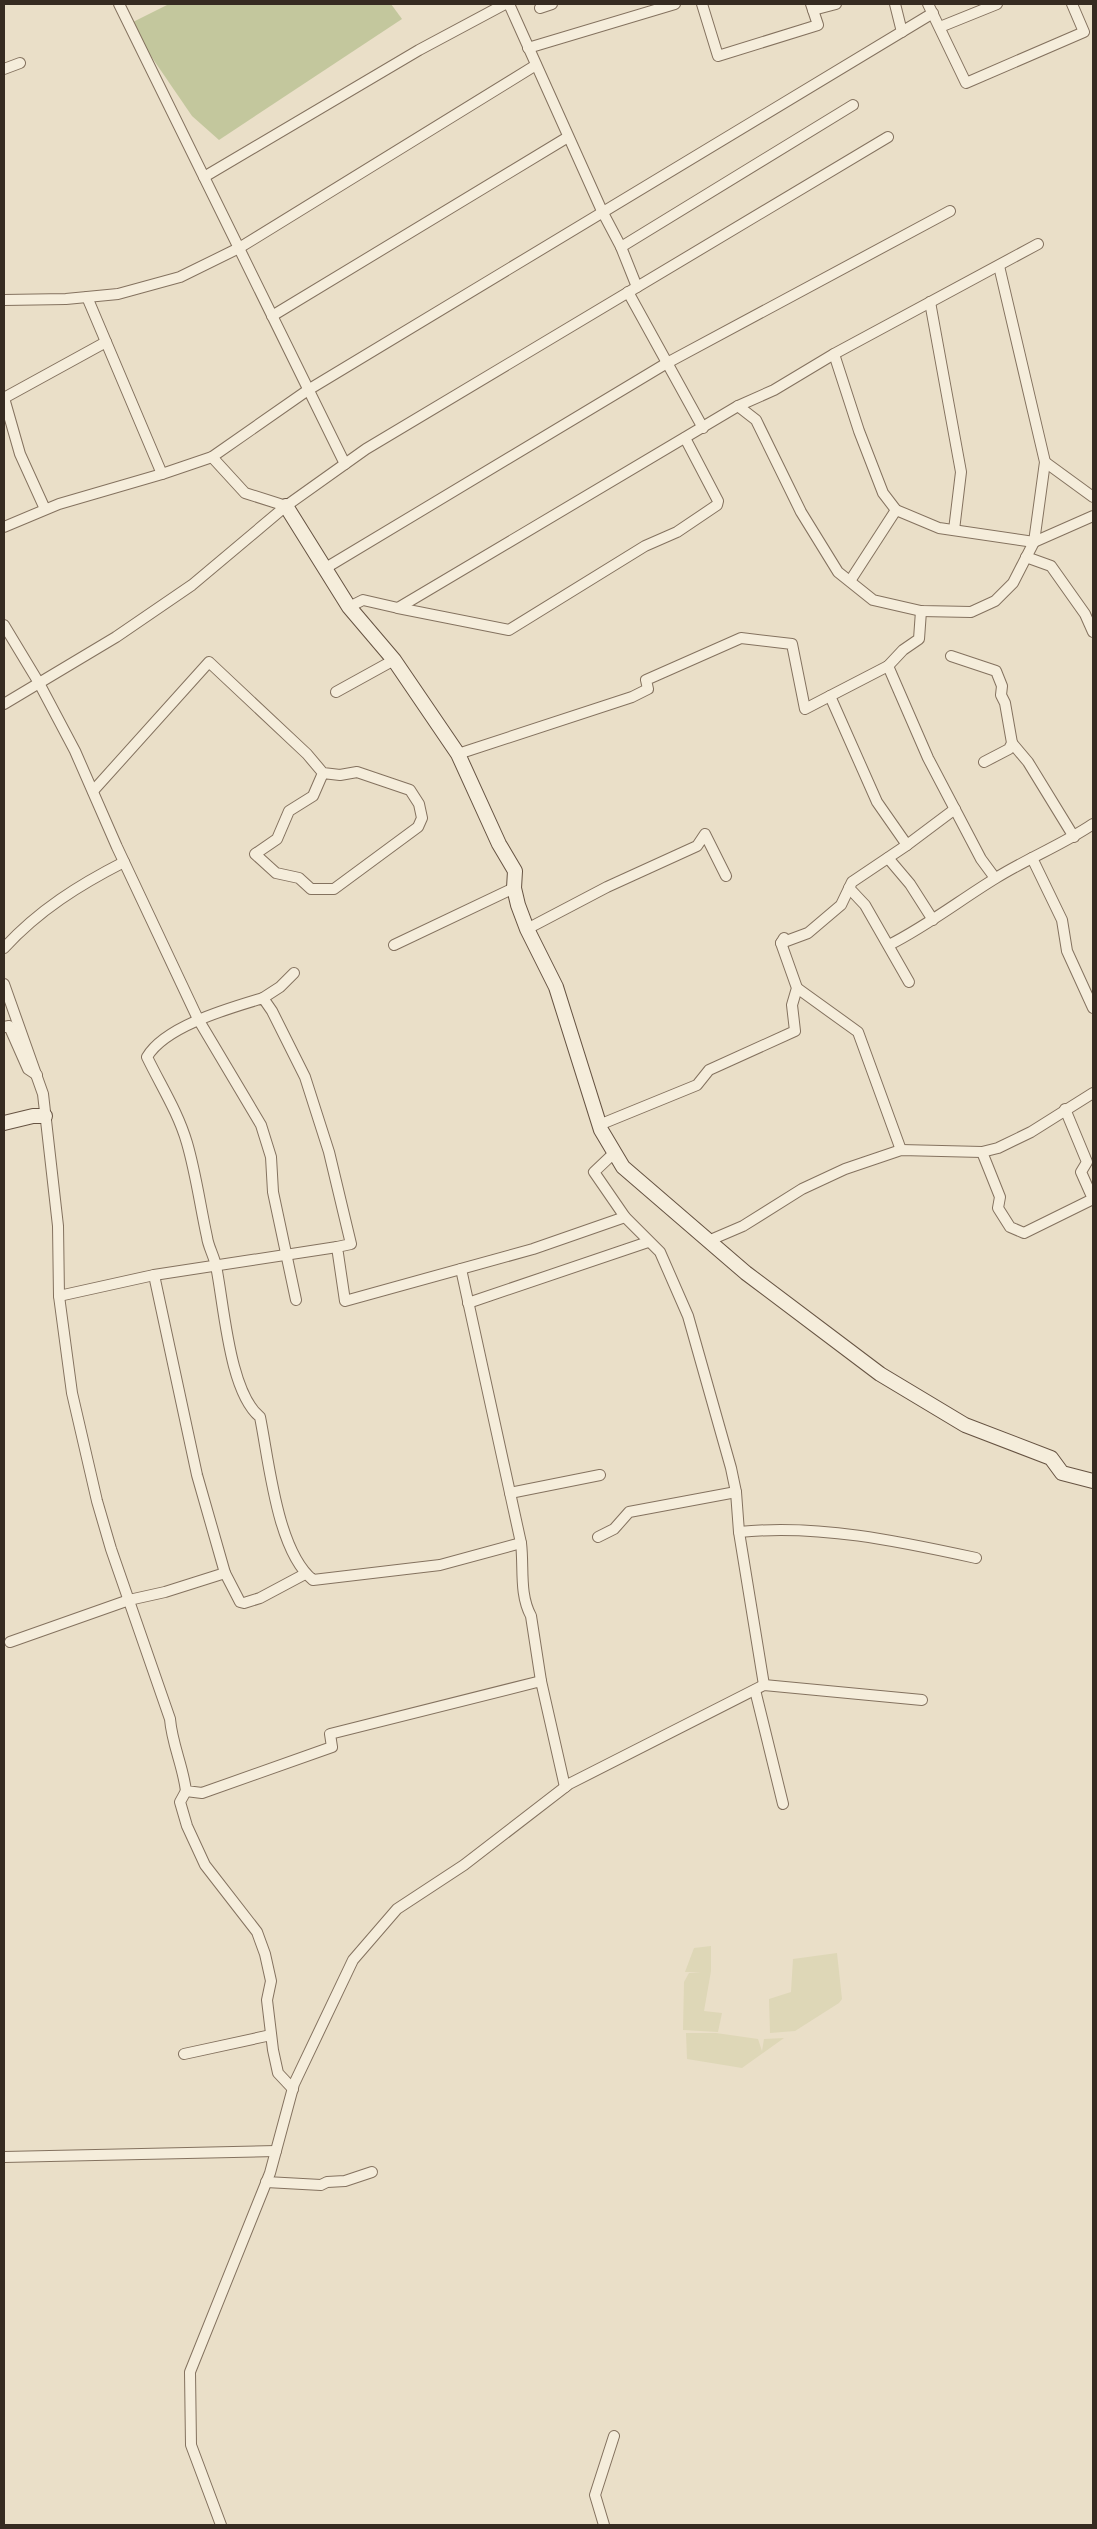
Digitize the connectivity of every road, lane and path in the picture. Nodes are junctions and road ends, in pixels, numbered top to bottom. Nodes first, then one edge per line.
1 (507, 4) edge
2 (552, 4) edge
3 (675, 4) edge
4 (702, 4) edge
5 (836, 4) edge
6 (895, 4) edge
7 (997, 4) edge
8 (1072, 4) edge
9 (123, 5) edge
10 (812, 7) edge
11 (540, 8) dead end
12 (931, 8) edge
13 (940, 27) junction
14 (902, 32) junction
15 (528, 48) junction
16 (20, 63) dead end
17 (536, 66) junction
18 (4, 69) edge
19 (853, 105) dead end
20 (568, 137) junction
21 (888, 137) dead end
22 (204, 176) junction
23 (602, 211) junction
24 (950, 211) dead end
25 (1038, 244) dead end
26 (622, 246) junction
27 (239, 248) junction
28 (999, 266) junction
29 (633, 289) junction
30 (87, 297) junction
31 (4, 300) edge
32 (930, 302) junction
33 (272, 316) junction
34 (106, 342) junction
35 (834, 354) junction
36 (667, 362) junction
37 (308, 390) junction
38 (4, 398) edge
39 (738, 406) junction
40 (703, 428) junction
41 (686, 438) junction
42 (212, 456) junction
43 (1045, 462) junction
44 (345, 464) junction
45 (162, 474) junction
46 (1093, 497) edge
47 (286, 506) junction
48 (45, 509) junction
49 (896, 510) junction
50 (1093, 516) edge
51 (4, 527) edge
52 (954, 530) junction
53 (1034, 542) junction
54 (1026, 557) junction
55 (324, 569) junction
56 (850, 581) junction
57 (348, 607) junction
58 (398, 608) junction
59 (921, 611) junction
60 (4, 625) edge
61 (1093, 632) edge
62 (951, 656) dead end
63 (394, 660) junction
64 (888, 666) junction
65 (39, 683) junction
66 (336, 692) dead end
67 (830, 696) junction
68 (4, 704) edge
69 (1012, 743) junction
70 (458, 754) junction
71 (984, 762) dead end
72 (323, 773) junction
73 (94, 791) junction
74 (955, 809) junction
75 (1093, 824) edge
76 (1074, 837) junction
77 (907, 845) junction
78 (888, 858) junction
79 (1032, 858) junction
80 (124, 862) junction
81 (726, 876) dead end
82 (995, 878) junction
83 (514, 888) junction
84 (849, 888) junction
85 (934, 920) junction
86 (527, 929) junction
87 (394, 944) dead end
88 (889, 945) junction
89 (4, 948) edge
90 (294, 973) dead end
91 (909, 982) dead end
92 (4, 984) edge
93 (796, 988) junction
94 (263, 998) junction
95 (1093, 1008) edge
96 (198, 1019) junction
97 (4, 1027) edge
98 (37, 1074) junction
99 (1093, 1093) edge
100 (1065, 1109) junction
101 (45, 1116) junction
102 (4, 1123) edge
103 (599, 1125) junction
104 (901, 1150) junction
105 (982, 1152) junction
106 (614, 1153) junction
107 (626, 1218) junction
108 (708, 1241) junction
109 (648, 1242) junction
110 (337, 1247) junction
111 (287, 1254) junction
112 (216, 1264) junction
113 (461, 1270) junction
114 (154, 1275) junction
115 (59, 1296) junction
116 (296, 1300) dead end
117 (468, 1303) junction
118 (600, 1475) dead end
119 (1093, 1481) edge
120 (736, 1492) junction
121 (510, 1493) junction
122 (739, 1532) junction
123 (598, 1537) dead end
124 (521, 1543) junction
125 (976, 1558) dead end
126 (225, 1573) junction
127 (305, 1574) junction
128 (129, 1600) junction
129 (10, 1642) dead end
130 (541, 1681) junction
131 (760, 1688) junction
132 (922, 1700) dead end
133 (565, 1788) junction
134 (186, 1791) junction
135 (783, 1804) dead end
136 (271, 2035) junction
137 (184, 2054) dead end
138 (293, 2089) junction
139 (276, 2151) junction
140 (4, 2156) edge
141 (372, 2172) dead end
142 (266, 2182) junction
143 (614, 2436) dead end
144 (221, 2525) edge
145 (604, 2525) edge

1 - 15 street
1 - 22 street
2 - 11 street
3 - 15 street
4 - 10 street
5 - 10 street
6 - 14 street
7 - 13 street
8 - 13 street
9 - 22 street
12 - 13 street
12 - 14 street
14 - 23 street
15 - 17 street
16 - 18 street
17 - 20 street
17 - 27 street
19 - 26 street
20 - 23 street
20 - 33 street
21 - 29 street
22 - 27 street
23 - 26 street
23 - 37 street
24 - 36 street
25 - 28 street
26 - 29 street
27 - 30 street
27 - 33 street
28 - 32 street
28 - 43 street
29 - 36 street
29 - 44 street
30 - 31 street
30 - 34 street
32 - 35 street
32 - 52 street
33 - 37 street
34 - 38 street
34 - 45 street
35 - 39 street
35 - 49 street
36 - 40 street
36 - 55 street
37 - 42 street
37 - 44 street
38 - 48 street
39 - 40 street
39 - 56 street
40 - 41 street
41 - 58 street
41 - 58 street
42 - 45 street
42 - 47 street
43 - 46 street
43 - 53 street
44 - 47 street
45 - 48 street
47 - 55 street
47 - 65 street
48 - 51 street
49 - 52 street
49 - 56 street
50 - 53 street
52 - 53 street
53 - 54 street
54 - 59 street
54 - 61 street
55 - 57 street
56 - 59 street
57 - 58 street
57 - 63 street
59 - 64 street
60 - 65 street
62 - 69 street
63 - 66 street
63 - 70 street
64 - 67 street
64 - 74 street
65 - 68 street
65 - 73 street
67 - 70 street
67 - 77 street
69 - 71 street
69 - 76 street
70 - 83 street
72 - 72 street
72 - 73 street
73 - 80 street
74 - 77 street
74 - 82 street
75 - 76 street
76 - 79 street
77 - 78 street
78 - 84 street
78 - 85 street
79 - 82 street
79 - 95 street
80 - 89 street
80 - 96 street
81 - 86 street
82 - 85 street
83 - 86 street
83 - 87 street
84 - 88 street
84 - 93 street
85 - 88 street
86 - 103 street
88 - 91 street
90 - 94 street
92 - 98 street
93 - 103 street
93 - 104 street
94 - 96 street
94 - 110 street
96 - 111 street
96 - 112 street
97 - 98 street
98 - 101 street
99 - 100 street
100 - 105 street
100 - 105 street
101 - 102 street
101 - 115 street
103 - 106 street
104 - 105 street
104 - 108 street
106 - 107 street
106 - 108 street
107 - 109 street
107 - 113 street
108 - 119 street
109 - 117 street
109 - 120 street
110 - 111 street
110 - 113 street
111 - 112 street
111 - 116 street
112 - 114 street
112 - 127 street
113 - 117 street
114 - 115 street
114 - 126 street
115 - 128 street
117 - 121 street
118 - 121 street
120 - 122 street
120 - 123 street
121 - 124 street
122 - 125 street
122 - 131 street
124 - 127 street
124 - 130 street
126 - 127 street
126 - 128 street
128 - 129 street
128 - 134 street
130 - 133 street
130 - 134 street
131 - 132 street
131 - 133 street
131 - 135 street
133 - 138 street
134 - 136 street
136 - 137 street
136 - 138 street
138 - 139 street
139 - 140 street
139 - 142 street
141 - 142 street
142 - 144 street
143 - 145 street

